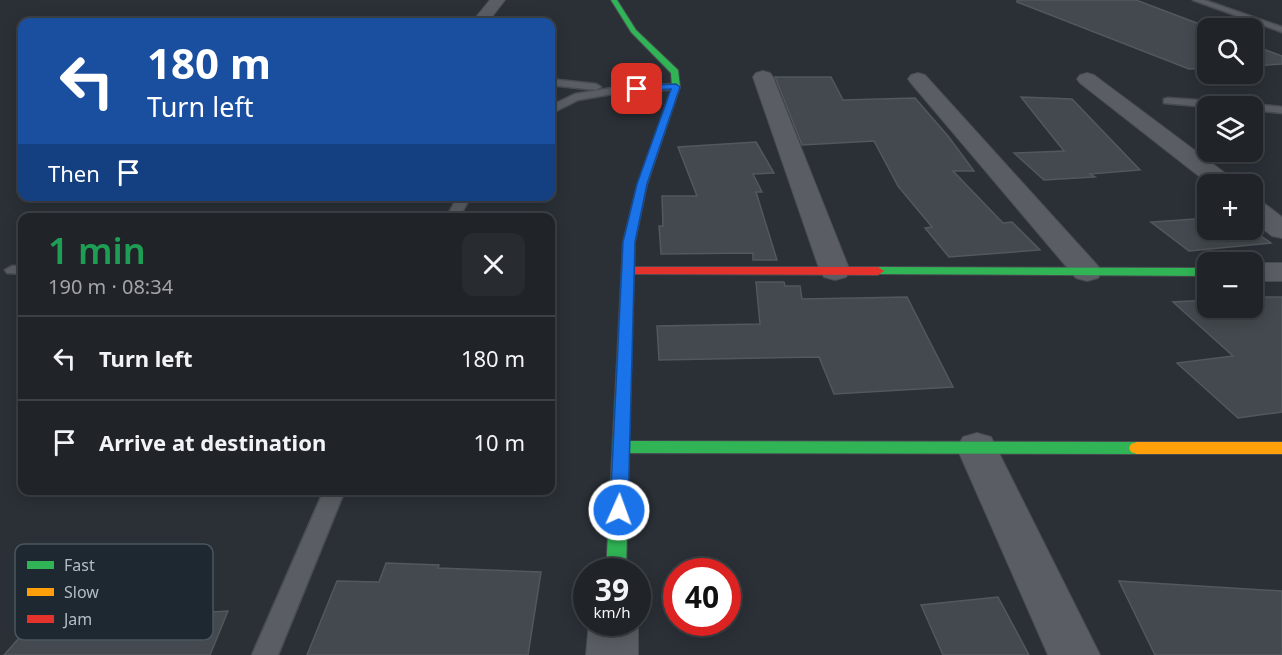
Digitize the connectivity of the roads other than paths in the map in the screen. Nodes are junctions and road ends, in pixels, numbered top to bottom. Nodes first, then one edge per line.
1 (498, 0) edge
2 (614, 0) edge
3 (1197, 0) edge
4 (483, 18) edge
5 (1282, 30) edge
6 (763, 77) dead end
7 (918, 79) dead end
8 (1087, 79) dead end
9 (555, 83) edge
10 (676, 87) junction
11 (618, 90) junction
12 (1168, 101) dead end
13 (1197, 103) edge
14 (555, 108) edge
15 (1263, 108) edge
16 (1282, 110) edge
17 (1211, 174) edge
18 (1263, 215) edge
19 (1282, 230) edge
20 (628, 271) junction
21 (835, 271) junction
22 (1087, 272) junction
23 (1197, 272) edge
24 (1263, 272) edge
25 (1282, 272) edge
26 (621, 447) junction
27 (977, 448) junction
28 (1282, 448) edge
29 (333, 495) edge
30 (617, 558) edge
31 (613, 636) edge
32 (265, 655) edge
33 (612, 655) edge
34 (1074, 655) edge

1 - 4 street
2 - 10 street
3 - 5 lane
6 - 21 street
7 - 22 street
8 - 17 street
9 - 11 lane
10 - 11 lane
10 - 20 street
11 - 14 lane
12 - 13 lane
15 - 16 lane
18 - 19 street
20 - 21 street
20 - 26 street
21 - 22 street
22 - 23 street
24 - 25 street
26 - 27 street
26 - 30 street
27 - 28 street
27 - 34 street
29 - 32 lane
31 - 33 street

